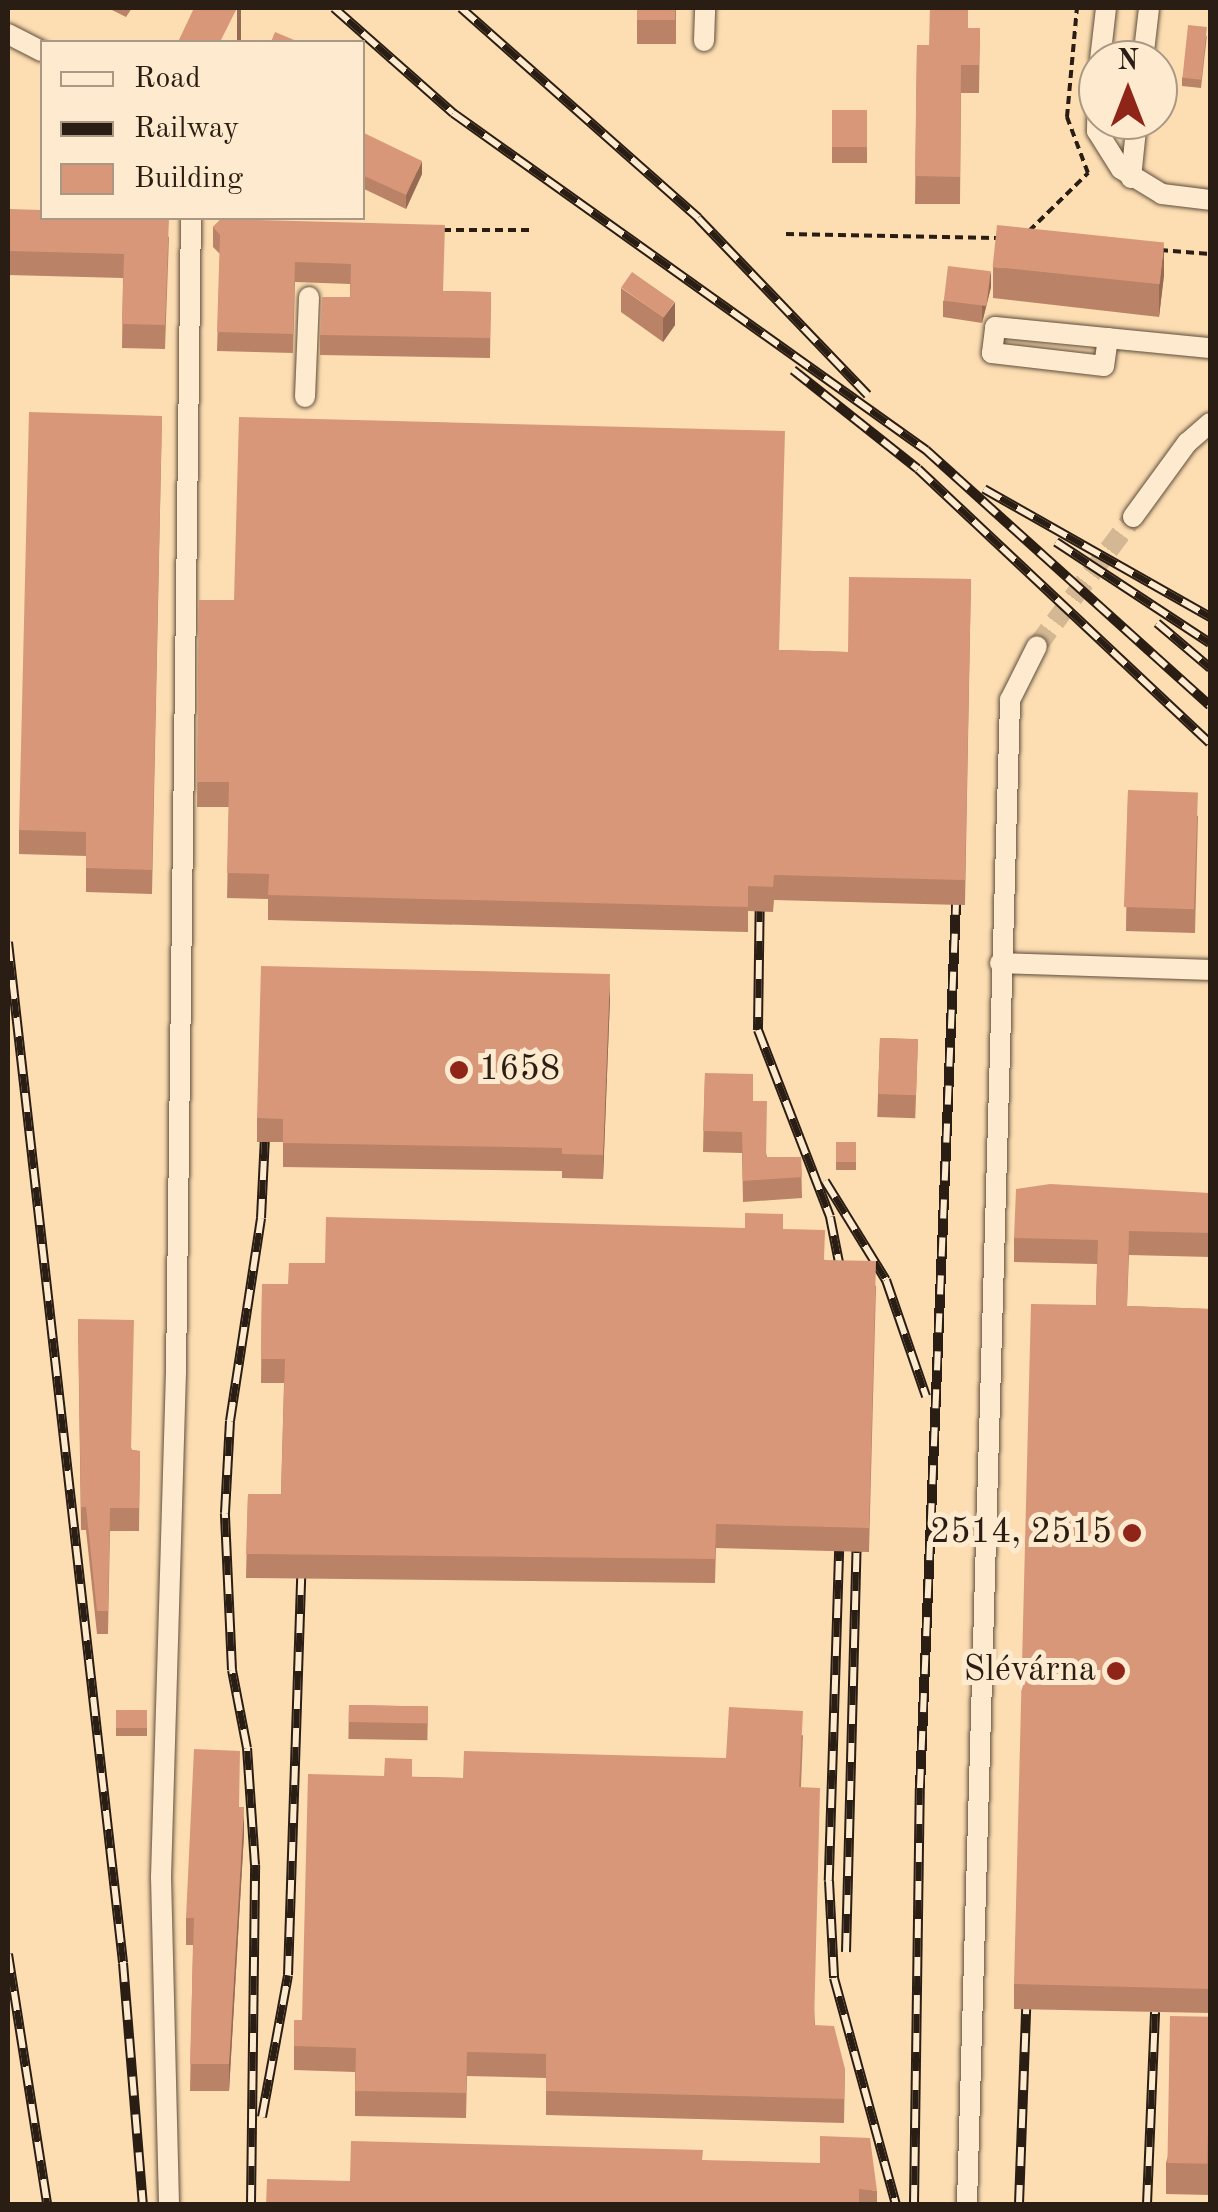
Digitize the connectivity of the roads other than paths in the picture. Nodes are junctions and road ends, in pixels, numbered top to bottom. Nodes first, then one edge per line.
1 (705, 8) edge
2 (1106, 8) edge
3 (1148, 8) edge
4 (8, 34) edge
5 (1102, 40) edge
6 (1145, 40) edge
7 (704, 41) dead end
8 (40, 49) edge
9 (1101, 140) edge
10 (1135, 140) edge
11 (1131, 178) junction
12 (1210, 200) edge
13 (190, 220) edge
14 (309, 298) dead end
15 (1108, 338) junction
16 (1210, 348) edge
17 (305, 397) dead end
18 (1210, 424) edge
19 (1133, 517) tunnel mouth
20 (1037, 646) tunnel mouth
21 (1000, 963) junction
22 (1210, 970) edge
23 (169, 2204) edge
24 (967, 2204) edge

1 - 7 street
2 - 5 street
3 - 6 street
4 - 8 street
9 - 11 street
10 - 11 street
11 - 12 street
13 - 23 street
14 - 17 street
15 - 15 street
15 - 16 street
18 - 19 street
20 - 21 street
21 - 22 street
21 - 24 street

